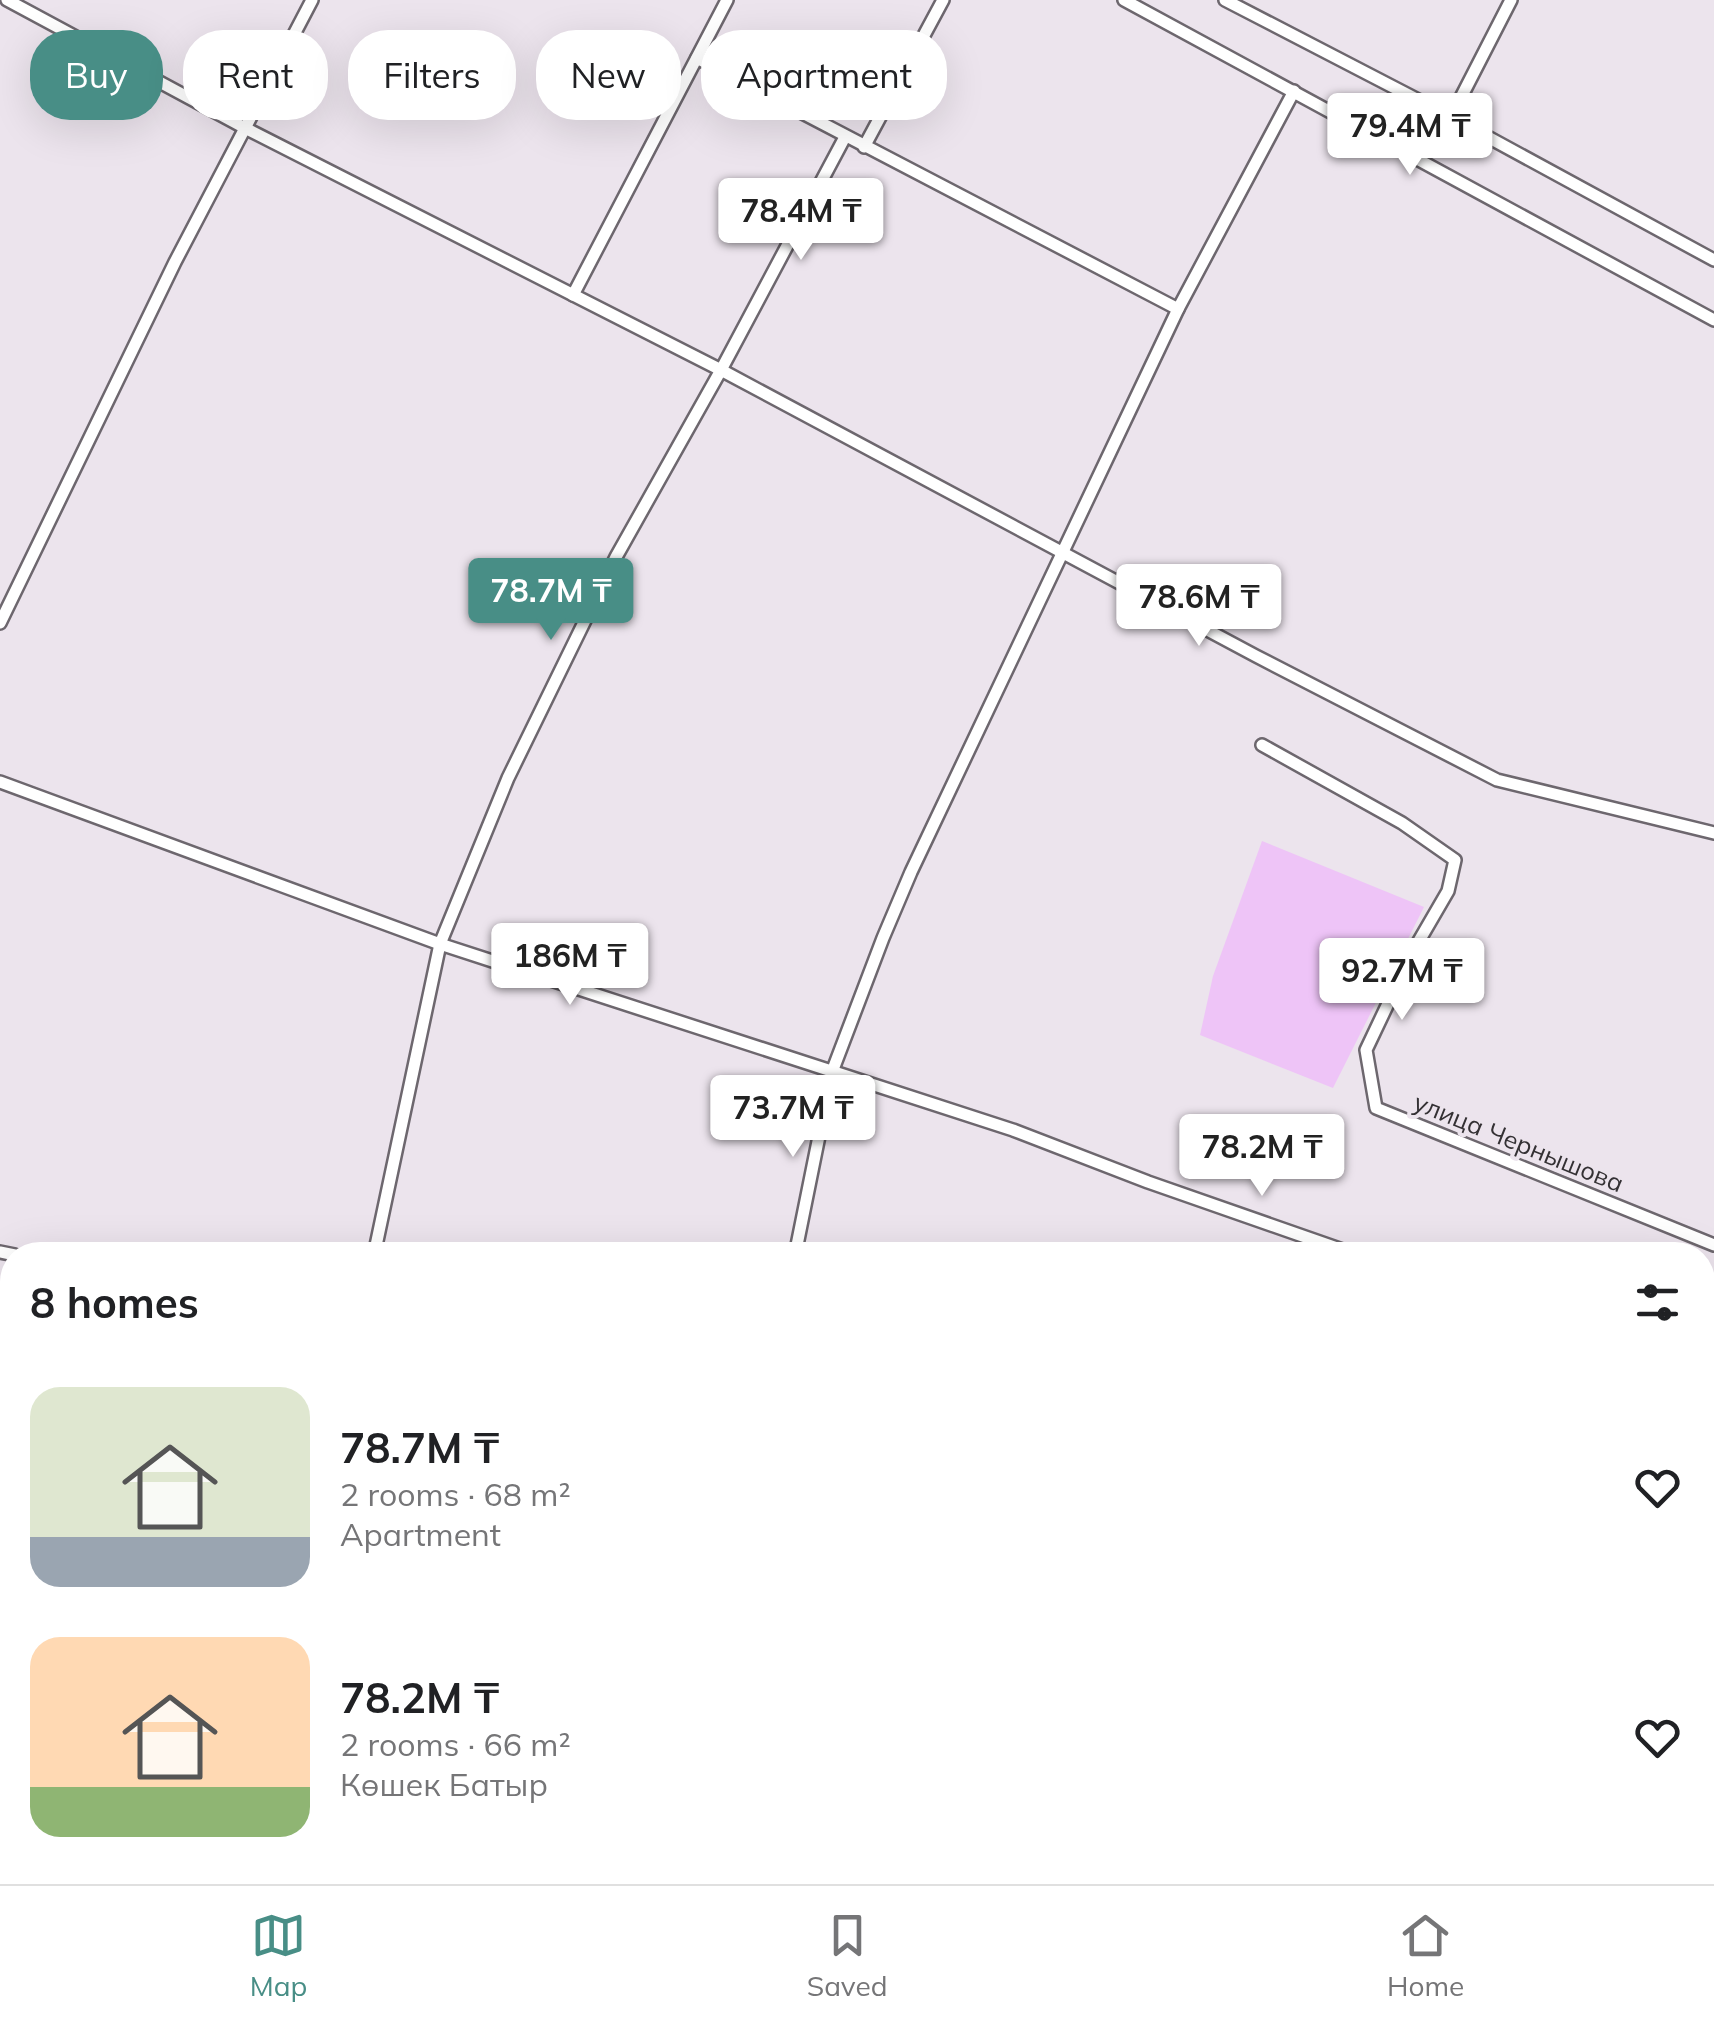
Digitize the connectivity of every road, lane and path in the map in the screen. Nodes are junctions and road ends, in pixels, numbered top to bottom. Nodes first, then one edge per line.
1 (7, 0) edge
2 (312, 0) edge
3 (727, 0) edge
4 (944, 0) edge
5 (1124, 0) edge
6 (1226, 0) edge
7 (1511, 0) edge
8 (697, 58) junction
9 (1294, 91) junction
10 (1451, 116) junction
11 (245, 128) junction
12 (846, 137) junction
13 (864, 147) junction
14 (1714, 260) edge
15 (573, 294) junction
16 (1178, 309) junction
17 (1714, 320) edge
18 (721, 370) junction
19 (1064, 554) junction
20 (0, 623) edge
21 (1262, 745) dead end
22 (0, 782) edge
23 (1714, 833) edge
24 (440, 944) junction
25 (832, 1072) junction
26 (377, 1242) edge
27 (798, 1242) edge
28 (1306, 1242) edge
29 (1707, 1242) edge

1 - 11 street
2 - 11 street
3 - 8 street
4 - 13 street
5 - 9 street
6 - 10 street
7 - 10 street
8 - 12 street
8 - 15 street
9 - 16 street
9 - 17 street
10 - 14 street
11 - 15 street
11 - 20 street
12 - 13 street
12 - 18 street
13 - 16 street
15 - 18 street
16 - 19 street
18 - 19 street
18 - 24 street
19 - 23 street
19 - 25 street
21 - 29 street, улица Чернышова
22 - 24 street
24 - 25 street
24 - 26 street
25 - 27 street
25 - 28 street

